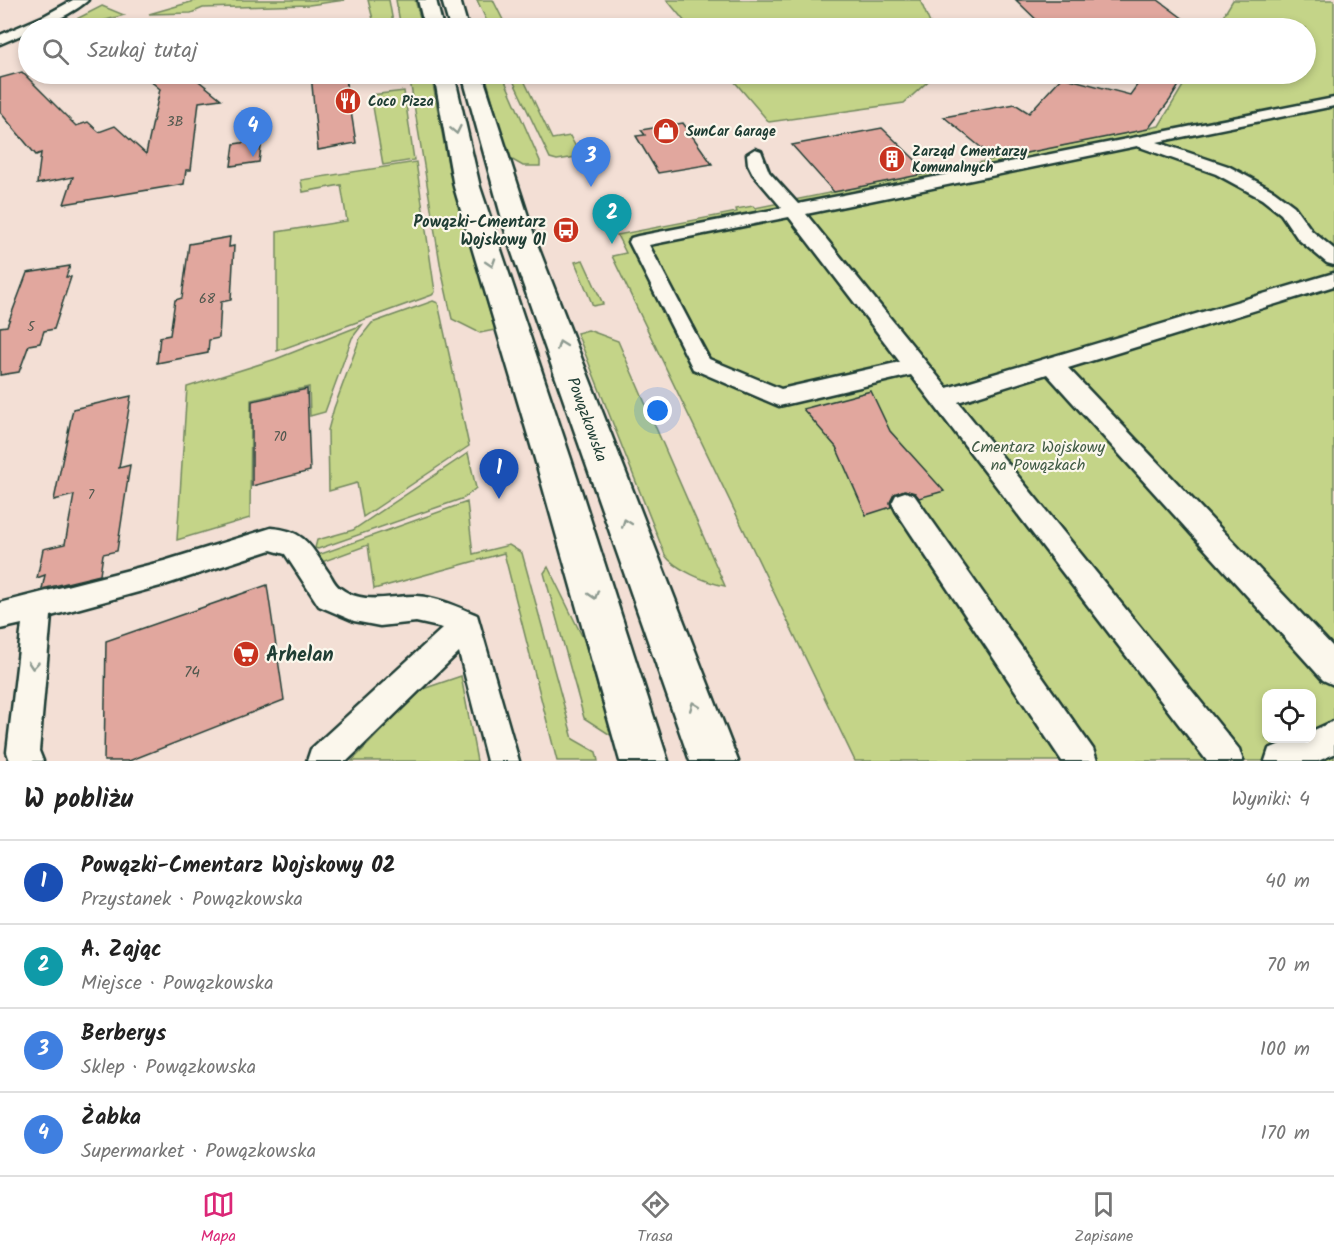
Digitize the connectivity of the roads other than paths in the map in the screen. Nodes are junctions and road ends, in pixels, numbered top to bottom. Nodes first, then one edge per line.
1 (82, 0) edge
2 (427, 0) edge
3 (451, 0) edge
4 (51, 18) edge
5 (432, 18) edge
6 (456, 18) edge
7 (18, 32) edge
8 (0, 40) edge
9 (446, 84) edge
10 (475, 84) edge
11 (1334, 102) edge
12 (1140, 142) junction
13 (749, 148) dead end
14 (794, 211) junction
15 (1334, 259) edge
16 (1334, 279) edge
17 (1052, 365) junction
18 (916, 366) junction
19 (942, 398) junction
20 (905, 503) dead end
21 (38, 606) junction
22 (0, 616) edge
23 (467, 626) junction
24 (1334, 670) edge
25 (1334, 737) edge
26 (27, 761) edge
27 (323, 761) edge
28 (502, 761) edge
29 (644, 761) edge
30 (714, 761) edge
31 (1081, 761) edge
32 (1227, 761) edge
33 (1281, 761) edge

1 - 4 street
2 - 5 main road
3 - 6 main road
7 - 8 street
9 -> 29 main road
30 -> 10 main road, Powązkowska
11 - 12 street
12 - 14 street
12 - 15 street
13 - 14 street
14 - 18 street
14 - 18 street
16 - 17 street
17 - 19 street
17 - 24 street
18 - 19 street
19 - 32 street
20 - 31 street
21 - 22 street
21 - 23 street
21 -> 26 street
23 - 27 street
23 - 28 street
25 - 33 street

